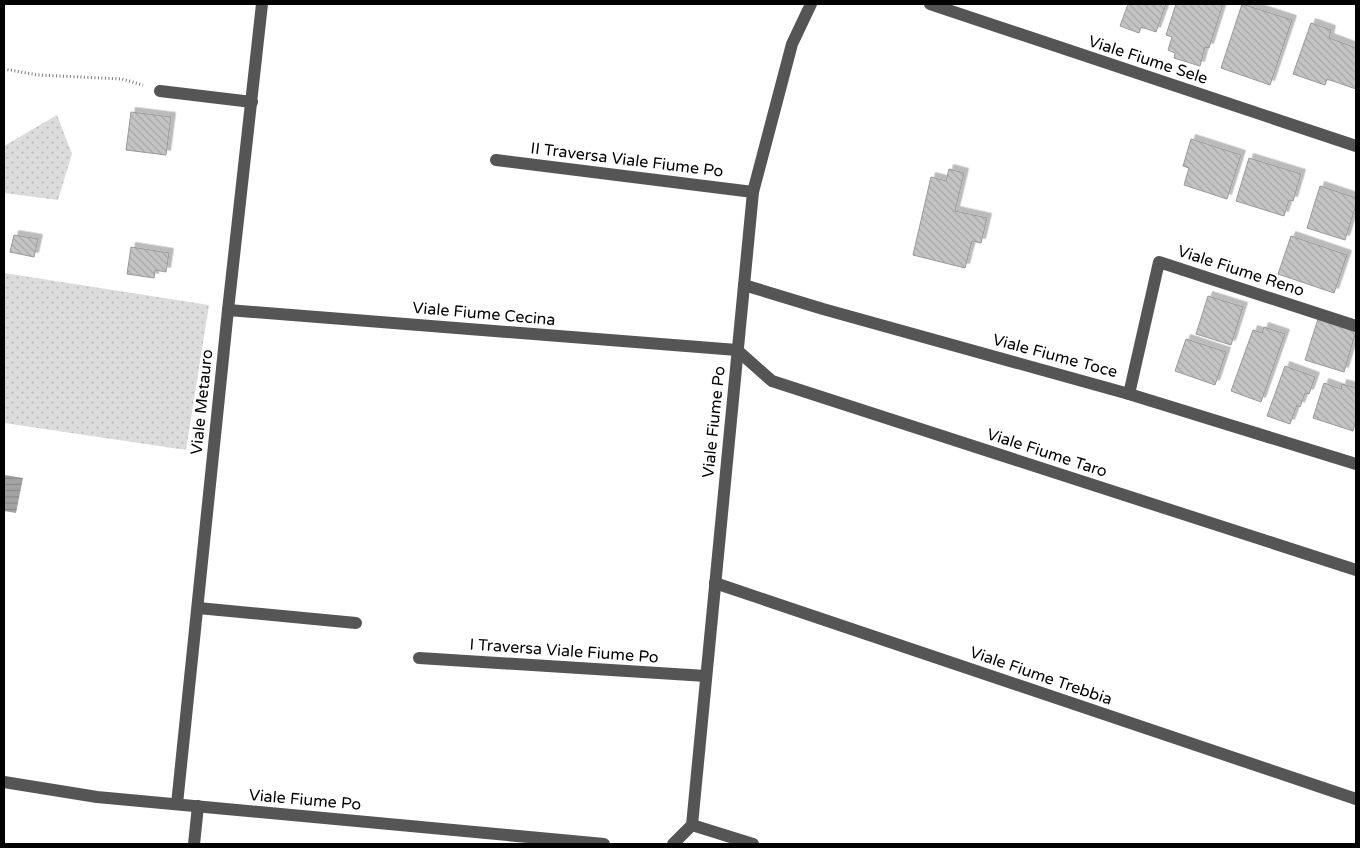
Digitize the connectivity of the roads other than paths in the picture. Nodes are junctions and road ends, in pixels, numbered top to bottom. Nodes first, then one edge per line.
1 (262, 4) edge
2 (811, 4) edge
3 (930, 4) edge
4 (160, 91) road end
5 (252, 102) junction
6 (1356, 146) edge
7 (496, 160) dead end
8 (754, 192) junction
9 (744, 285) junction
10 (228, 310) junction
11 (1356, 326) edge
12 (737, 350) junction
13 (1129, 394) junction
14 (1356, 464) edge
15 (1356, 570) edge
16 (715, 582) junction
17 (198, 608) junction
18 (356, 623) dead end
19 (419, 658) dead end
20 (706, 676) junction
21 (4, 782) edge
22 (1356, 799) edge
23 (177, 804) junction
24 (198, 806) junction
25 (692, 825) junction
26 (194, 844) edge
27 (604, 844) edge
28 (673, 844) edge
29 (753, 844) edge

1 - 5 street, Viale Metauro
2 - 8 street, Viale Fiume Po
3 - 6 street, Viale Fiume Sele
4 - 5 street
5 - 10 street, Viale Metauro
7 - 8 street, II Traversa Viale Fiume Po
8 - 9 street, Viale Fiume Po
9 - 12 street, Viale Fiume Po
9 - 13 street, Viale Fiume Toce
10 - 12 street, Viale Fiume Cecina
10 - 17 street, Viale Metauro
11 - 13 street, Viale Fiume Reno
12 - 15 street, Viale Fiume Taro
12 - 16 street, Viale Fiume Po
13 - 14 street, Viale Fiume Toce
16 - 20 street, Viale Fiume Po
16 - 22 street, Viale Fiume Trebbia
17 - 18 street
17 - 23 street, Viale Metauro
19 - 20 street, I Traversa Viale Fiume Po
20 - 25 street, Viale Fiume Po
21 - 23 street, Viale Fiume Po
23 - 24 street, Viale Fiume Po
24 - 26 street
24 - 27 street, Viale Fiume Po
25 - 28 street
25 - 29 street

